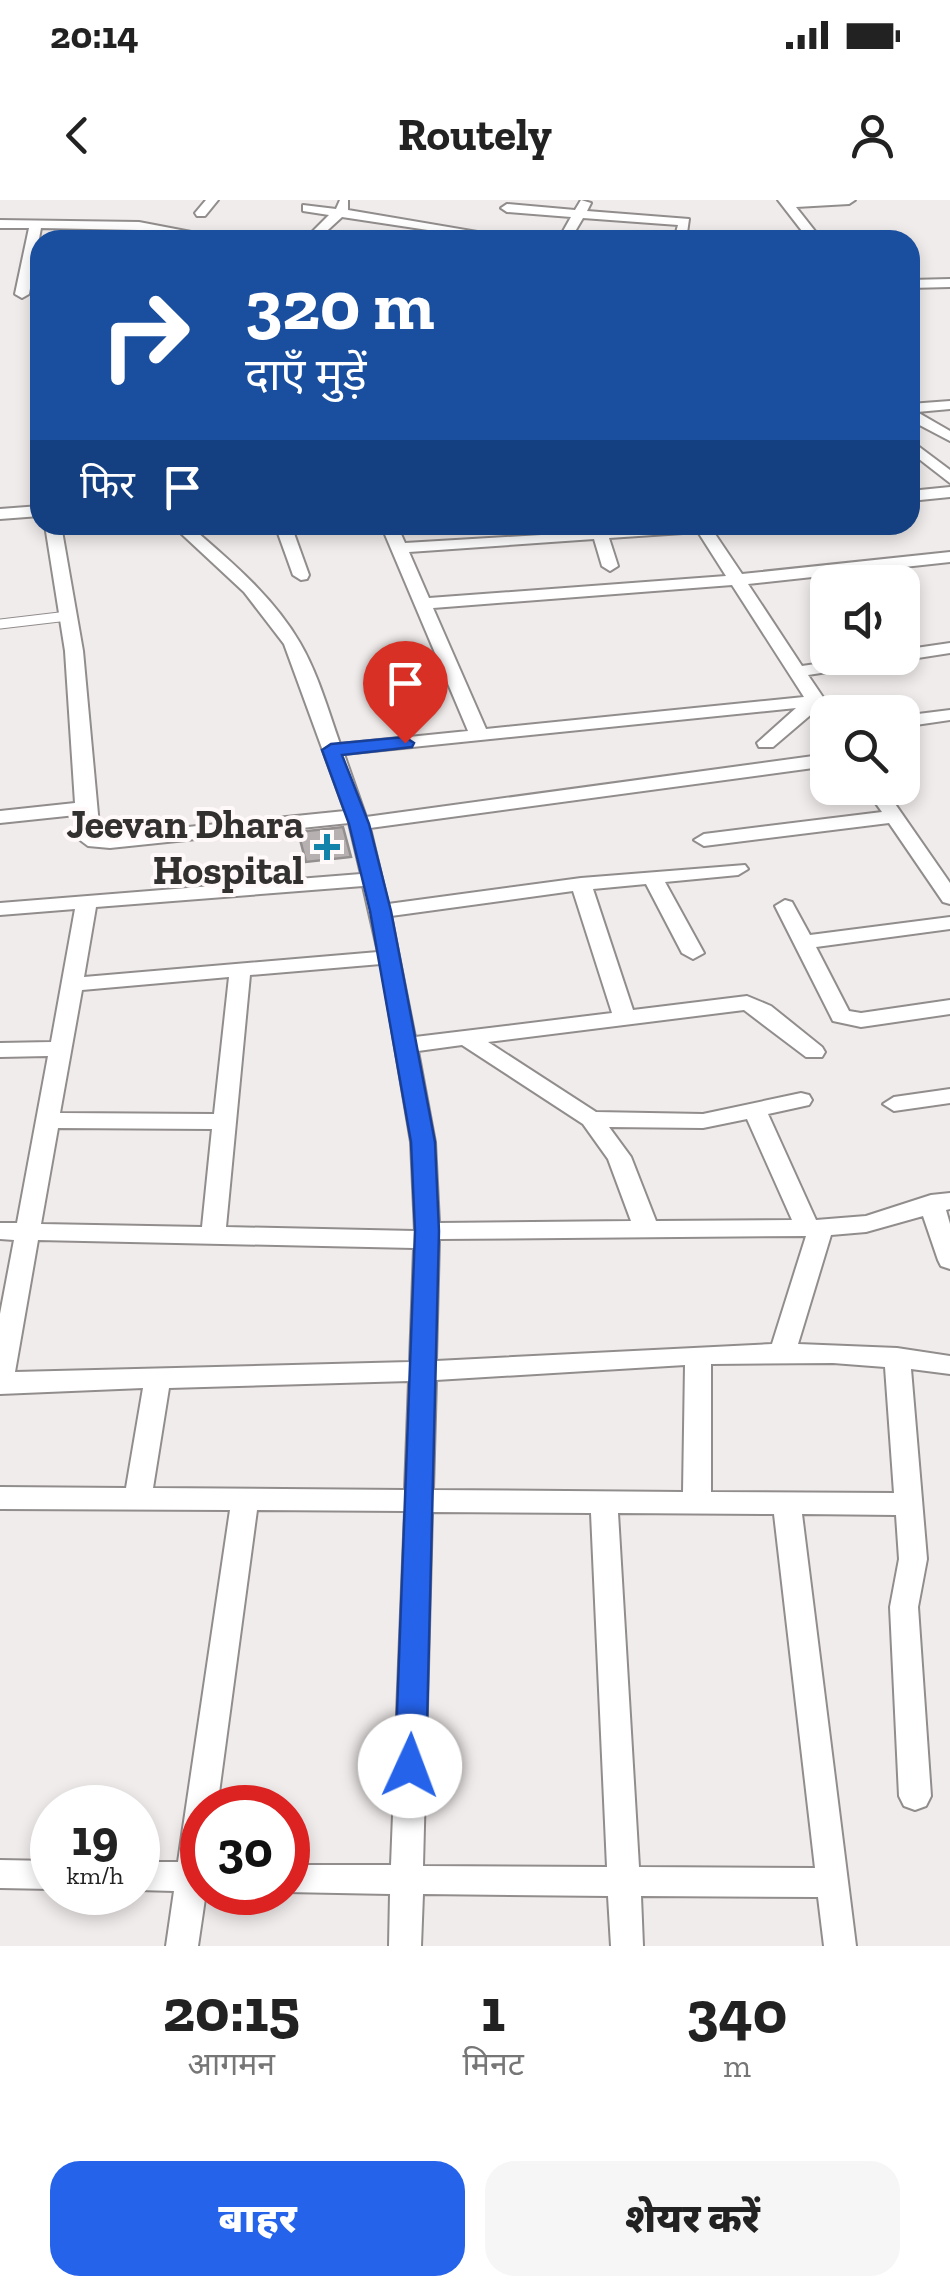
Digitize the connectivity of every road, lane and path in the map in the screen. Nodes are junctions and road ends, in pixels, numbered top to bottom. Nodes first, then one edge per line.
1 (212, 200) edge
2 (588, 200) edge
3 (648, 200) edge
4 (784, 200) edge
5 (849, 200) edge
6 (342, 206) edge
7 (307, 208) dead end
8 (507, 208) dead end
9 (201, 213) dead end
10 (578, 214) junction
11 (648, 219) junction
12 (0, 224) edge
13 (36, 224) junction
14 (35, 230) edge
15 (107, 230) edge
16 (319, 230) edge
17 (452, 230) edge
18 (569, 230) edge
19 (683, 230) edge
20 (808, 230) edge
21 (30, 254) edge
22 (950, 283) edge
23 (920, 284) edge
24 (22, 294) dead end
25 (950, 404) edge
26 (920, 409) edge
27 (920, 417) edge
28 (950, 436) edge
29 (920, 452) edge
30 (950, 478) edge
31 (950, 492) edge
32 (920, 495) edge
33 (30, 512) edge
34 (0, 514) edge
35 (55, 535) edge
36 (191, 535) edge
37 (286, 535) edge
38 (394, 535) edge
39 (586, 535) edge
40 (600, 535) edge
41 (707, 535) edge
42 (399, 548) junction
43 (950, 557) edge
44 (610, 566) dead end
45 (300, 575) dead end
46 (736, 580) junction
47 (423, 604) junction
48 (68, 616) junction
49 (0, 624) edge
50 (950, 648) edge
51 (920, 652) edge
52 (810, 670) edge
53 (795, 672) junction
54 (811, 695) edge
55 (810, 703) edge
56 (810, 707) edge
57 (950, 715) edge
58 (920, 719) edge
59 (479, 735) junction
60 (766, 743) dead end
61 (331, 750) junction
62 (810, 762) edge
63 (887, 805) edge
64 (84, 808) junction
65 (895, 816) junction
66 (0, 817) edge
67 (358, 820) junction
68 (704, 840) dead end
69 (738, 869) dead end
70 (652, 877) junction
71 (372, 879) junction
72 (580, 884) junction
73 (950, 898) edge
74 (87, 902) junction
75 (786, 906) dead end
76 (0, 909) edge
77 (380, 911) junction
78 (950, 922) edge
79 (803, 942) junction
80 (693, 953) dead end
81 (390, 957) junction
82 (240, 970) junction
83 (72, 984) junction
84 (950, 1007) edge
85 (624, 1015) junction
86 (466, 1037) junction
87 (407, 1045) junction
88 (0, 1050) edge
89 (60, 1050) junction
90 (814, 1052) dead end
91 (950, 1096) edge
92 (801, 1100) dead end
93 (894, 1104) dead end
94 (756, 1113) junction
95 (592, 1119) junction
96 (47, 1120) junction
97 (224, 1122) junction
98 (940, 1202) edge
99 (815, 1228) junction
100 (0, 1230) edge
101 (647, 1230) junction
102 (26, 1231) junction
103 (214, 1235) junction
104 (427, 1236) junction
105 (950, 1260) edge
106 (782, 1353) junction
107 (698, 1356) junction
108 (897, 1356) junction
109 (950, 1365) edge
110 (422, 1371) junction
111 (158, 1378) junction
112 (0, 1382) edge
113 (0, 1498) edge
114 (138, 1499) junction
115 (245, 1500) junction
116 (418, 1501) junction
117 (604, 1502) junction
118 (698, 1503) junction
119 (787, 1503) junction
120 (910, 1504) junction
121 (209, 1785) edge
122 (914, 1796) dead end
123 (0, 1874) edge
124 (30, 1875) edge
125 (310, 1879) edge
126 (407, 1880) junction
127 (626, 1881) junction
128 (831, 1883) junction
129 (189, 1915) edge
130 (182, 1946) edge
131 (405, 1946) edge
132 (627, 1946) edge
133 (840, 1946) edge

1 - 9 street
2 - 10 street
3 - 11 street
4 - 5 street
4 - 20 street
6 - 7 street
6 - 16 street
6 - 17 street
8 - 10 street
10 - 11 street
10 - 18 street
11 - 19 street
12 - 13 street
13 - 14 street
13 - 15 street
21 - 24 street
22 - 23 street
25 - 26 street
27 - 28 street
29 - 30 street
31 - 32 street
33 - 34 street
35 - 48 street
36 - 61 street
37 - 45 street
38 - 42 street
39 - 42 street
40 - 44 street
41 - 46 street
42 - 47 street
43 - 46 street
46 - 47 street
46 - 53 street
47 - 59 street
48 - 49 lane
48 - 64 street
50 - 51 street
52 - 53 street
53 - 54 street
55 - 59 street
56 - 60 street
57 - 58 street
59 - 61 street
61 - 67 street
62 - 67 street
63 - 65 street
64 - 66 street
64 - 67 street
65 - 68 street
65 - 73 street
67 - 71 street
69 - 70 street
70 - 72 street
70 - 80 street
71 - 74 street
71 - 77 street
72 - 77 street
72 - 85 street
74 - 76 street
74 - 83 street
75 - 79 street
77 - 81 street
78 - 79 street
79 - 84 street
81 - 82 street
81 - 87 street
82 - 83 street
82 - 97 street
83 - 89 street
85 - 86 street
85 - 90 street
86 - 87 street
86 - 95 street
87 - 104 street
88 - 89 street
89 - 96 street
91 - 93 street
92 - 94 street
94 - 95 street
94 - 99 street
95 - 101 street
96 - 97 street
96 - 102 street
97 - 103 street
98 - 99 street
98 - 105 street
99 - 101 street
99 - 106 street
100 - 102 street
101 - 104 street
102 - 103 street
102 - 112 street
103 - 104 street
104 - 110 street
106 - 107 street
106 - 108 street
107 - 110 street
107 - 118 street
108 - 109 street
108 - 120 street
110 - 111 street
110 - 116 street
111 - 112 street
111 - 114 street
113 - 114 street
114 - 115 street
115 - 116 street
115 - 121 street
116 - 117 street
116 - 126 street
117 - 118 street
117 - 127 street
118 - 119 street
119 - 120 street
119 - 128 street
120 - 122 street
123 - 124 street
125 - 126 street
126 - 127 street
126 - 131 street
127 - 128 street
127 - 132 street
128 - 133 street
129 - 130 street

